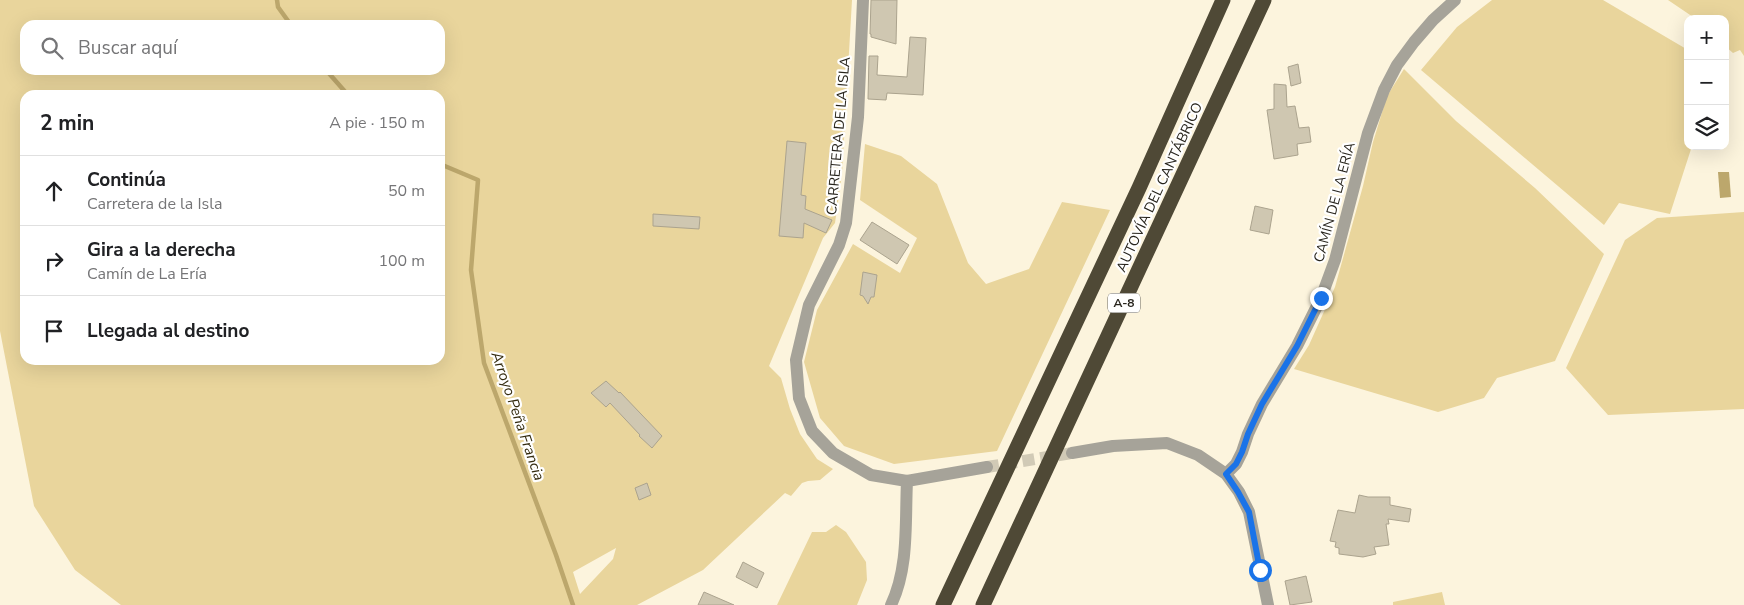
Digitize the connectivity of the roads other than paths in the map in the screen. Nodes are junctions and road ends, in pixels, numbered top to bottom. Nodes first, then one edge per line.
1 (863, 0) edge
2 (1223, 0) edge
3 (1264, 0) edge
4 (1455, 0) edge
5 (1072, 452) tunnel mouth
6 (987, 467) tunnel mouth
7 (1226, 474) junction
8 (906, 482) junction
9 (891, 605) edge
10 (943, 605) edge
11 (983, 605) edge
12 (1268, 605) edge

1 - 8 street, CARRETERA DE LA ISLA
2 - 10 highway, AUTOVÍA DEL CANTÁBRICO / A-8
3 - 11 highway, AUTOVÍA DEL CANTÁBRICO / A-8
4 - 7 street, CAMÍN DE LA ERÍA
5 - 7 street
6 - 8 street, CARRETERA DE LA ISLA
7 - 12 street
8 - 9 street

